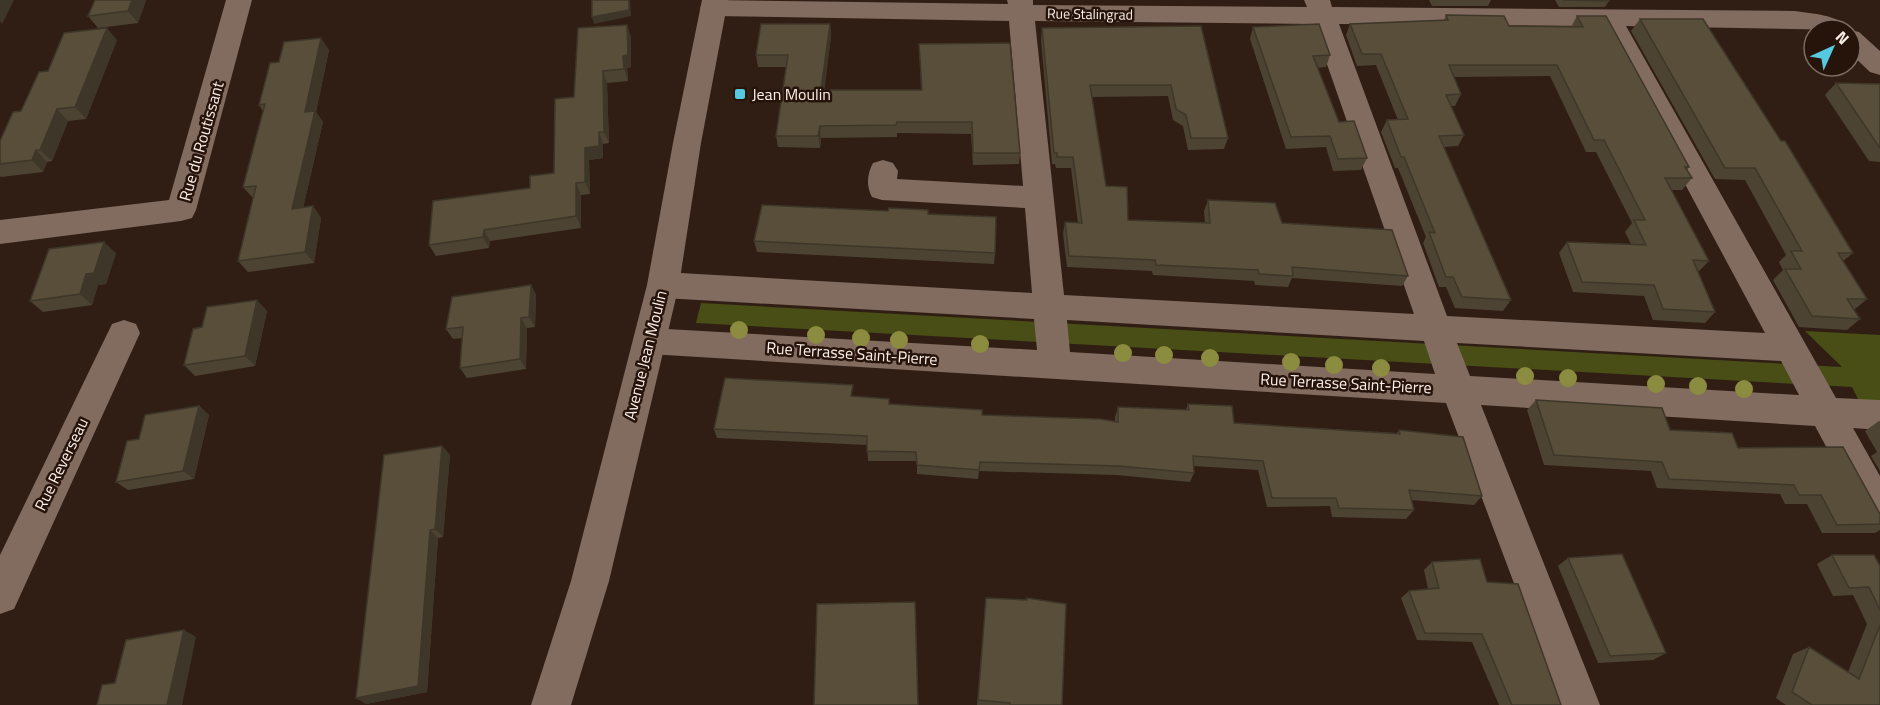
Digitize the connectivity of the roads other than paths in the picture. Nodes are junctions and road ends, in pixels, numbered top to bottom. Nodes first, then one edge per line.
1 (239, 0) edge
2 (714, 4) edge
3 (1021, 7) edge
4 (1320, 8) edge
5 (1609, 19) junction
6 (1802, 21) edge
7 (1862, 49) edge
8 (1880, 66) edge
9 (883, 171) dead end
10 (1039, 198) junction
11 (0, 232) edge
12 (663, 285) junction
13 (1049, 306) junction
14 (1436, 329) junction
15 (124, 333) dead end
16 (650, 341) junction
17 (1791, 348) junction
18 (1055, 366) junction
19 (1458, 390) junction
20 (1824, 412) junction
21 (1880, 415) edge
22 (1880, 510) edge
23 (0, 596) edge
24 (551, 705) edge
25 (1580, 705) edge

1 - 11 street, Rue du Routissant
2 - 3 street, Rue Stalingrad
2 - 12 street, Avenue Jean Moulin
3 - 4 street, Rue Stalingrad
3 - 10 street
4 - 5 street, Rue Stalingrad
4 - 14 street, Rue Terrasse Saint-Pierre
5 - 6 street, Rue Stalingrad
5 - 17 street
7 - 8 street
9 - 10 street
10 - 13 street
12 - 13 street
12 - 16 street, Avenue Jean Moulin
13 - 14 street
13 - 18 street
14 - 17 street
14 - 19 street, Rue Terrasse Saint-Pierre
15 - 23 street, Rue Reverseau
16 - 18 street, Rue Terrasse Saint-Pierre
16 - 24 street, Avenue Jean Moulin
17 - 20 street
18 - 19 street, Rue Terrasse Saint-Pierre
19 - 20 street, Rue Terrasse Saint-Pierre
19 - 25 street, Rue Terrasse Saint-Pierre
20 - 21 street, Rue Terrasse Saint-Pierre
20 - 22 street

